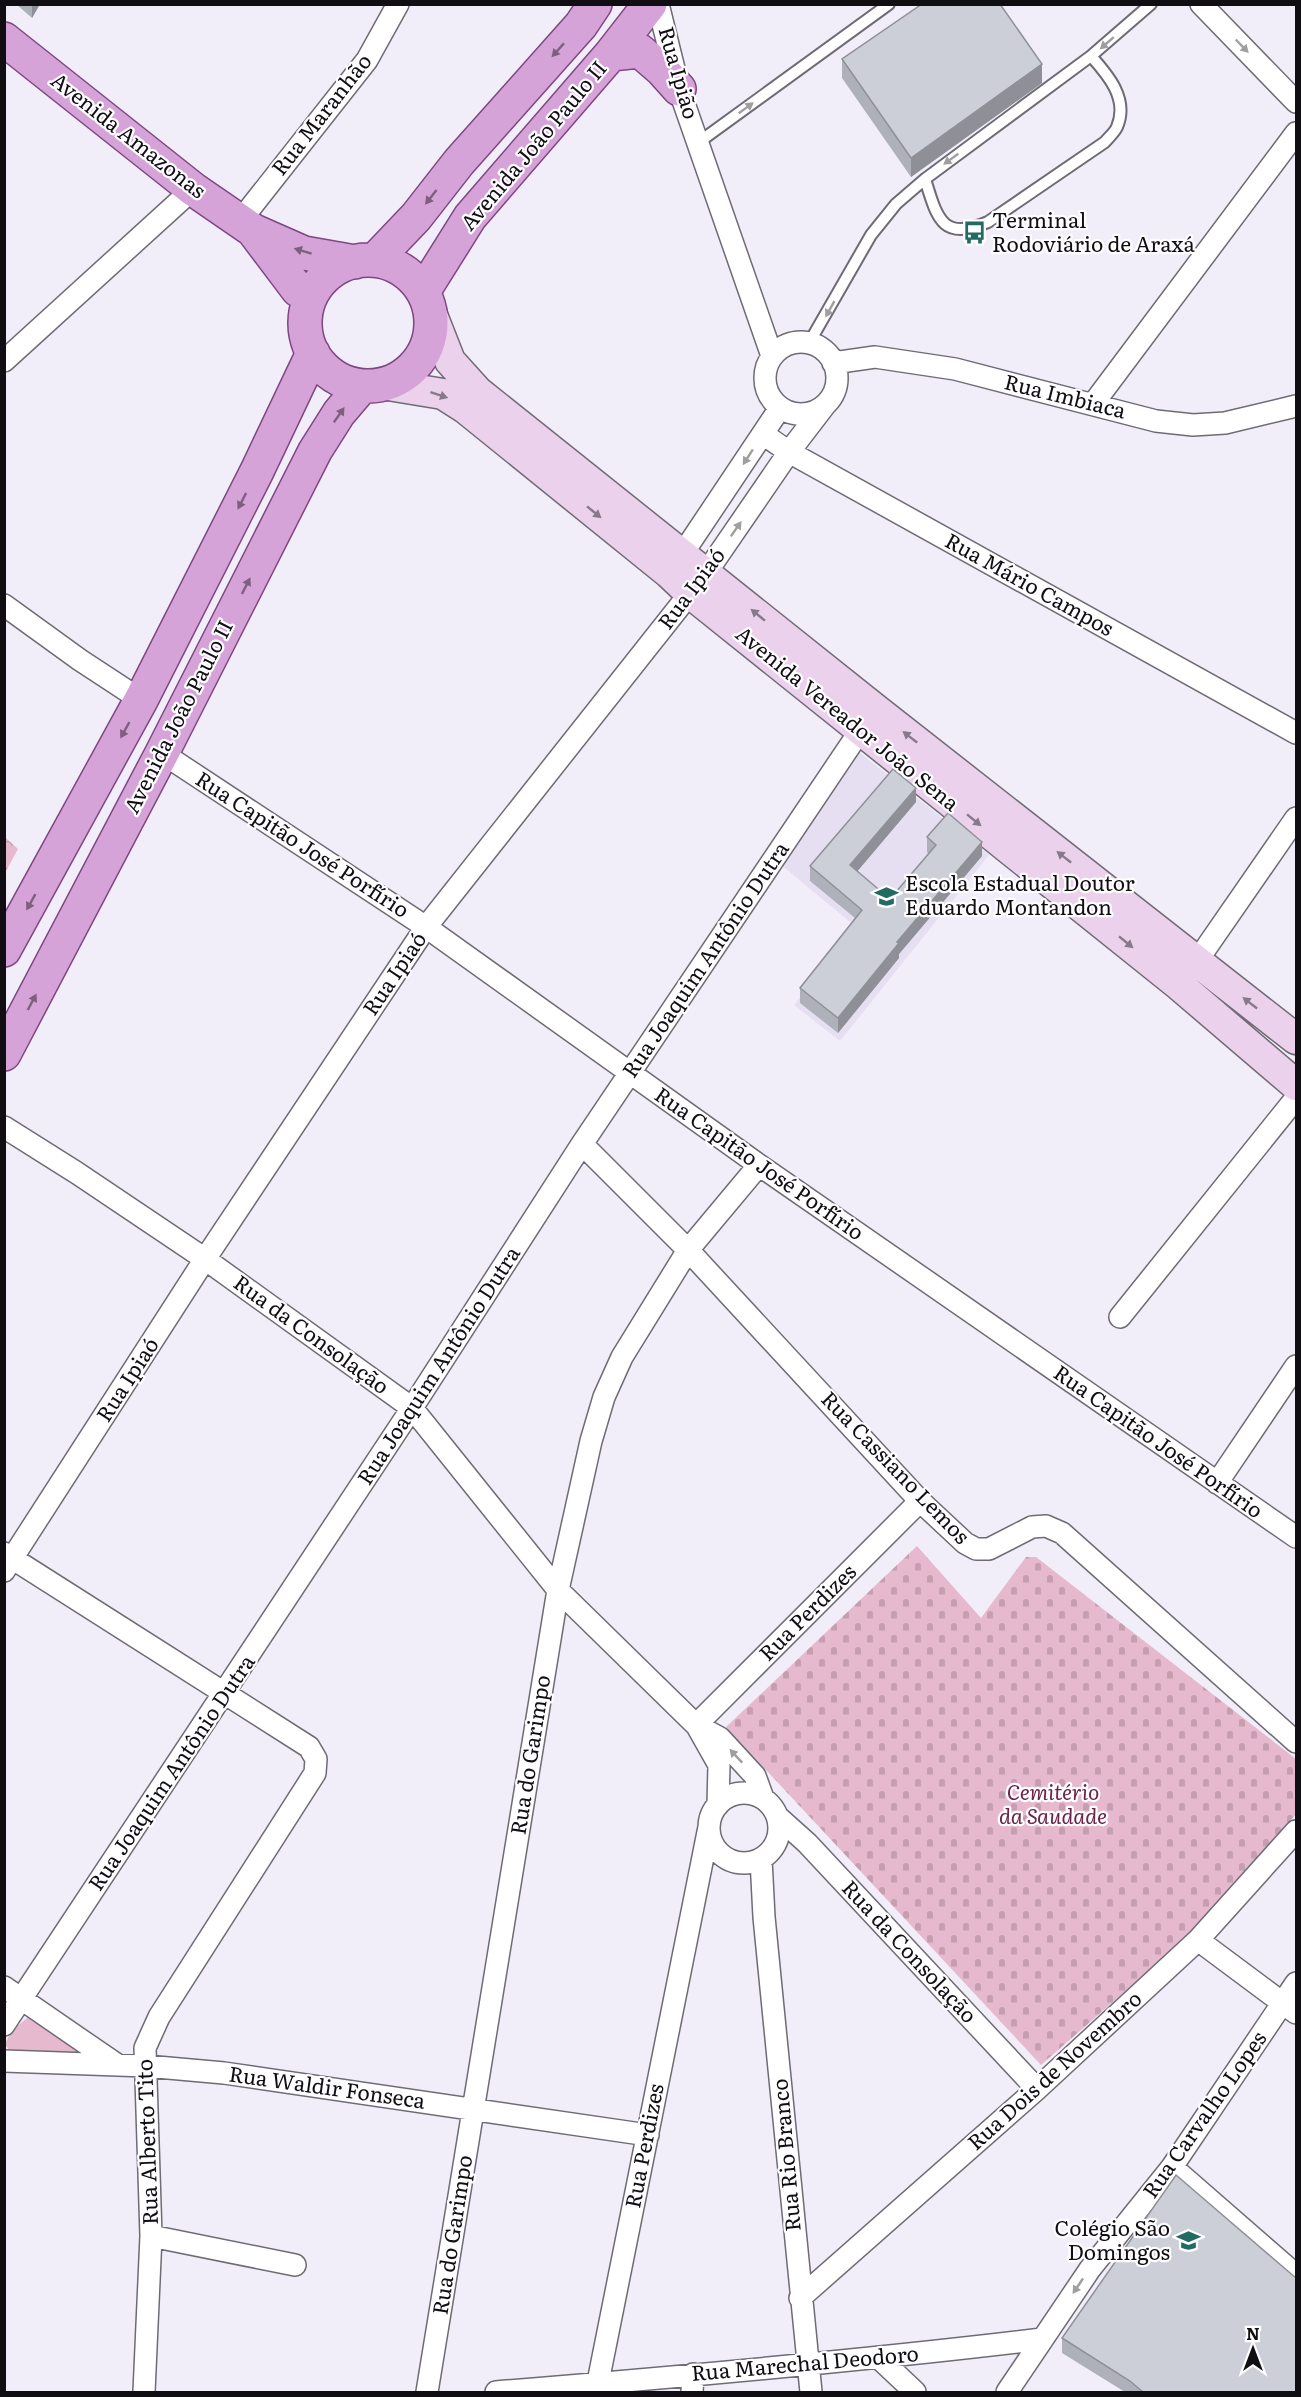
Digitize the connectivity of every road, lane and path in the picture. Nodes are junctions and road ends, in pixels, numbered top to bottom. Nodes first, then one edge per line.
1 (398, 4) edge
2 (595, 4) edge
3 (650, 4) edge
4 (658, 4) edge
5 (889, 4) edge
6 (1151, 4) edge
7 (1201, 4) edge
8 (4, 39) edge
9 (611, 54) junction
10 (1091, 56) junction
11 (679, 89) junction
12 (1296, 102) edge
13 (1296, 132) edge
14 (699, 142) junction
15 (459, 162) junction
16 (925, 179) junction
17 (193, 189) junction
18 (494, 189) junction
19 (247, 226) junction
20 (365, 261) junction
21 (311, 296) junction
22 (427, 301) junction
23 (809, 343) junction
24 (313, 353) junction
25 (772, 356) junction
26 (4, 361) edge
27 (833, 363) junction
28 (372, 385) junction
29 (1093, 404) junction
30 (825, 405) junction
31 (1296, 406) edge
32 (780, 408) junction
33 (763, 434) junction
34 (789, 452) junction
35 (257, 471) junction
36 (293, 493) junction
37 (687, 574) junction
38 (4, 605) edge
39 (141, 700) junction
40 (868, 719) junction
41 (1296, 733) edge
42 (162, 753) junction
43 (1296, 818) edge
44 (426, 927) junction
45 (4, 950) edge
46 (1197, 961) junction
47 (1296, 1039) edge
48 (4, 1054) edge
49 (630, 1074) junction
50 (1296, 1085) edge
51 (1296, 1098) edge
52 (4, 1127) edge
53 (582, 1144) junction
54 (759, 1165) junction
55 (688, 1250) junction
56 (205, 1259) junction
57 (1120, 1317) dead end
58 (1294, 1378) edge
59 (412, 1408) junction
60 (1217, 1483) junction
61 (920, 1501) junction
62 (1296, 1537) edge
63 (7, 1560) edge
64 (558, 1590) junction
65 (224, 1694) junction
66 (696, 1725) junction
67 (1296, 1742) edge
68 (763, 1798) junction
69 (718, 1805) junction
70 (778, 1817) junction
71 (709, 1827) junction
72 (1296, 1831) edge
73 (761, 1859) junction
74 (732, 1861) junction
75 (693, 1900) junction
76 (764, 1917) junction
77 (1198, 1940) junction
78 (1296, 1983) edge
79 (13, 1993) edge
80 (1290, 2007) edge
81 (4, 2025) edge
82 (4, 2061) edge
83 (116, 2064) junction
84 (146, 2066) junction
85 (1037, 2089) junction
86 (474, 2109) junction
87 (648, 2134) junction
88 (1172, 2167) junction
89 (151, 2236) junction
90 (295, 2265) dead end
91 (1296, 2275) edge
92 (800, 2298) junction
93 (1042, 2339) junction
94 (880, 2359) junction
95 (808, 2363) junction
96 (693, 2383) edge
97 (596, 2388) edge
98 (144, 2392) edge
99 (427, 2392) edge
100 (496, 2392) edge
101 (811, 2392) edge
102 (915, 2392) edge
103 (1007, 2392) edge

1 - 19 street, Rua Maranhão
2 -> 15 main road, Avenida João Paulo II
3 - 9 main road, Avenida João Paulo II
4 - 11 street, Rua Ipião
14 -> 5 lane
6 -> 10 lane
7 -> 12 street
8 - 17 main road, Avenida Amazonas
9 - 11 main road
9 - 18 main road, Avenida João Paulo II
10 -> 16 lane
10 - 16 lane
11 - 14 street, Rua Ipião
13 - 29 street
14 - 25 street
15 - 18 main road
15 -> 20 main road, Avenida João Paulo II
16 -> 23 lane
17 - 19 main road, Avenida Amazonas
17 - 26 street
18 - 22 main road, Avenida João Paulo II
20 -> 19 main road
19 - 21 main road
20 - 21 main road
20 - 22 main road
21 - 24 main road
22 - 28 main road
22 - 37 main road, Avenida Vereador João Sena
23 - 25 street
23 - 27 street
24 - 28 main road
24 - 35 main road, Avenida João Paulo II
25 - 32 street
27 - 29 street, Rua Imbiaca
27 - 30 street, Rua Ipiaó
36 -> 28 main road, Avenida João Paulo II
28 -> 37 main road, Avenida Vereador João Sena
29 - 31 street, Rua Imbiaca
30 - 32 street
30 - 34 street, Rua Ipiaó
32 - 33 street, Rua Ipiaó
33 - 34 street, Rua Mário Campos
33 -> 37 street, Rua Ipiaó
37 -> 34 street, Rua Ipiaó
34 - 41 street, Rua Mário Campos
35 - 36 main road
35 -> 39 main road, Avenida João Paulo II
42 -> 36 main road, Avenida João Paulo II
37 - 40 main road, Avenida Vereador João Sena
37 - 44 street, Rua Ipiaó
38 - 39 street
39 -> 45 main road, Avenida João Paulo II
46 -> 40 main road, Avenida Vereador João Sena
40 - 49 street, Rua Joaquim Antônio Dutra
40 -> 50 main road, Avenida Vereador João Sena
42 - 44 street, Rua Capitão José Porfírio
48 -> 42 main road, Avenida João Paulo II
43 - 46 street
44 - 49 street, Rua Capitão José Porfírio
44 - 56 street, Rua Ipiaó
47 -> 46 main road, Avenida Vereador João Sena
49 - 53 street, Rua Joaquim Antônio Dutra
49 - 54 street, Rua Capitão José Porfírio
51 - 57 street
52 - 56 street, Rua da Consolação
53 - 55 street, Rua Cassiano Lemos
53 - 59 street, Rua Joaquim Antônio Dutra
54 - 55 street, Rua do Garimpo
54 - 60 street, Rua Capitão José Porfírio
55 - 61 street, Rua Cassiano Lemos
55 - 64 street, Rua do Garimpo
56 - 59 street, Rua da Consolação
56 - 63 street, Rua Ipiaó
58 - 60 street
59 - 64 street, Rua da Consolação
59 - 65 street, Rua Joaquim Antônio Dutra
60 - 62 street, Rua Capitão José Porfírio
61 - 66 street, Rua Perdizes
61 - 67 street, Rua Cassiano Lemos
63 - 65 street
64 - 66 street, Rua da Consolação
64 - 86 street, Rua do Garimpo
65 - 79 street, Rua Joaquim Antônio Dutra
65 - 84 street, Rua Alberto Tito
68 -> 66 street, Rua da Consolação
66 - 69 street, Rua da Consolação
68 - 69 street
68 - 70 street
69 - 71 street
70 - 73 street
70 - 85 street, Rua da Consolação
71 - 74 street
71 - 75 street, Rua Perdizes
72 - 77 street, Rua Dois de Novembro
73 - 74 street
73 - 76 street, Rua Rio Branco
74 - 75 street, Rua Perdizes
74 - 76 street, Rua Rio Branco
75 - 87 street, Rua Perdizes
76 - 92 street, Rua Rio Branco
77 - 80 street
77 - 85 street, Rua Dois de Novembro
78 - 80 street, Rua Carvalho Lopes
79 - 81 street, Rua Joaquim Antônio Dutra
79 - 83 street
80 - 88 street, Rua Carvalho Lopes
82 - 83 street, Rua Waldir Fonseca
83 - 84 street, Rua Waldir Fonseca
84 - 86 street, Rua Waldir Fonseca
84 - 89 street, Rua Alberto Tito
85 - 92 street, Rua Dois de Novembro
86 - 87 street, Rua Waldir Fonseca
86 - 99 street, Rua do Garimpo
87 - 97 street, Rua Perdizes
88 - 91 street
88 -> 93 street, Rua Carvalho Lopes
89 - 90 street
89 - 98 street, Rua Alberto Tito
92 - 95 street, Rua Rio Branco
93 - 94 street, Rua Marechal Deodoro
93 - 103 street, Rua Carvalho Lopes
94 - 95 street, Rua Marechal Deodoro
94 - 102 street
95 - 96 street, Rua Marechal Deodoro
95 - 101 street, Rua Rio Branco
96 - 97 street, Rua Marechal Deodoro
97 - 100 street, Rua Marechal Deodoro

